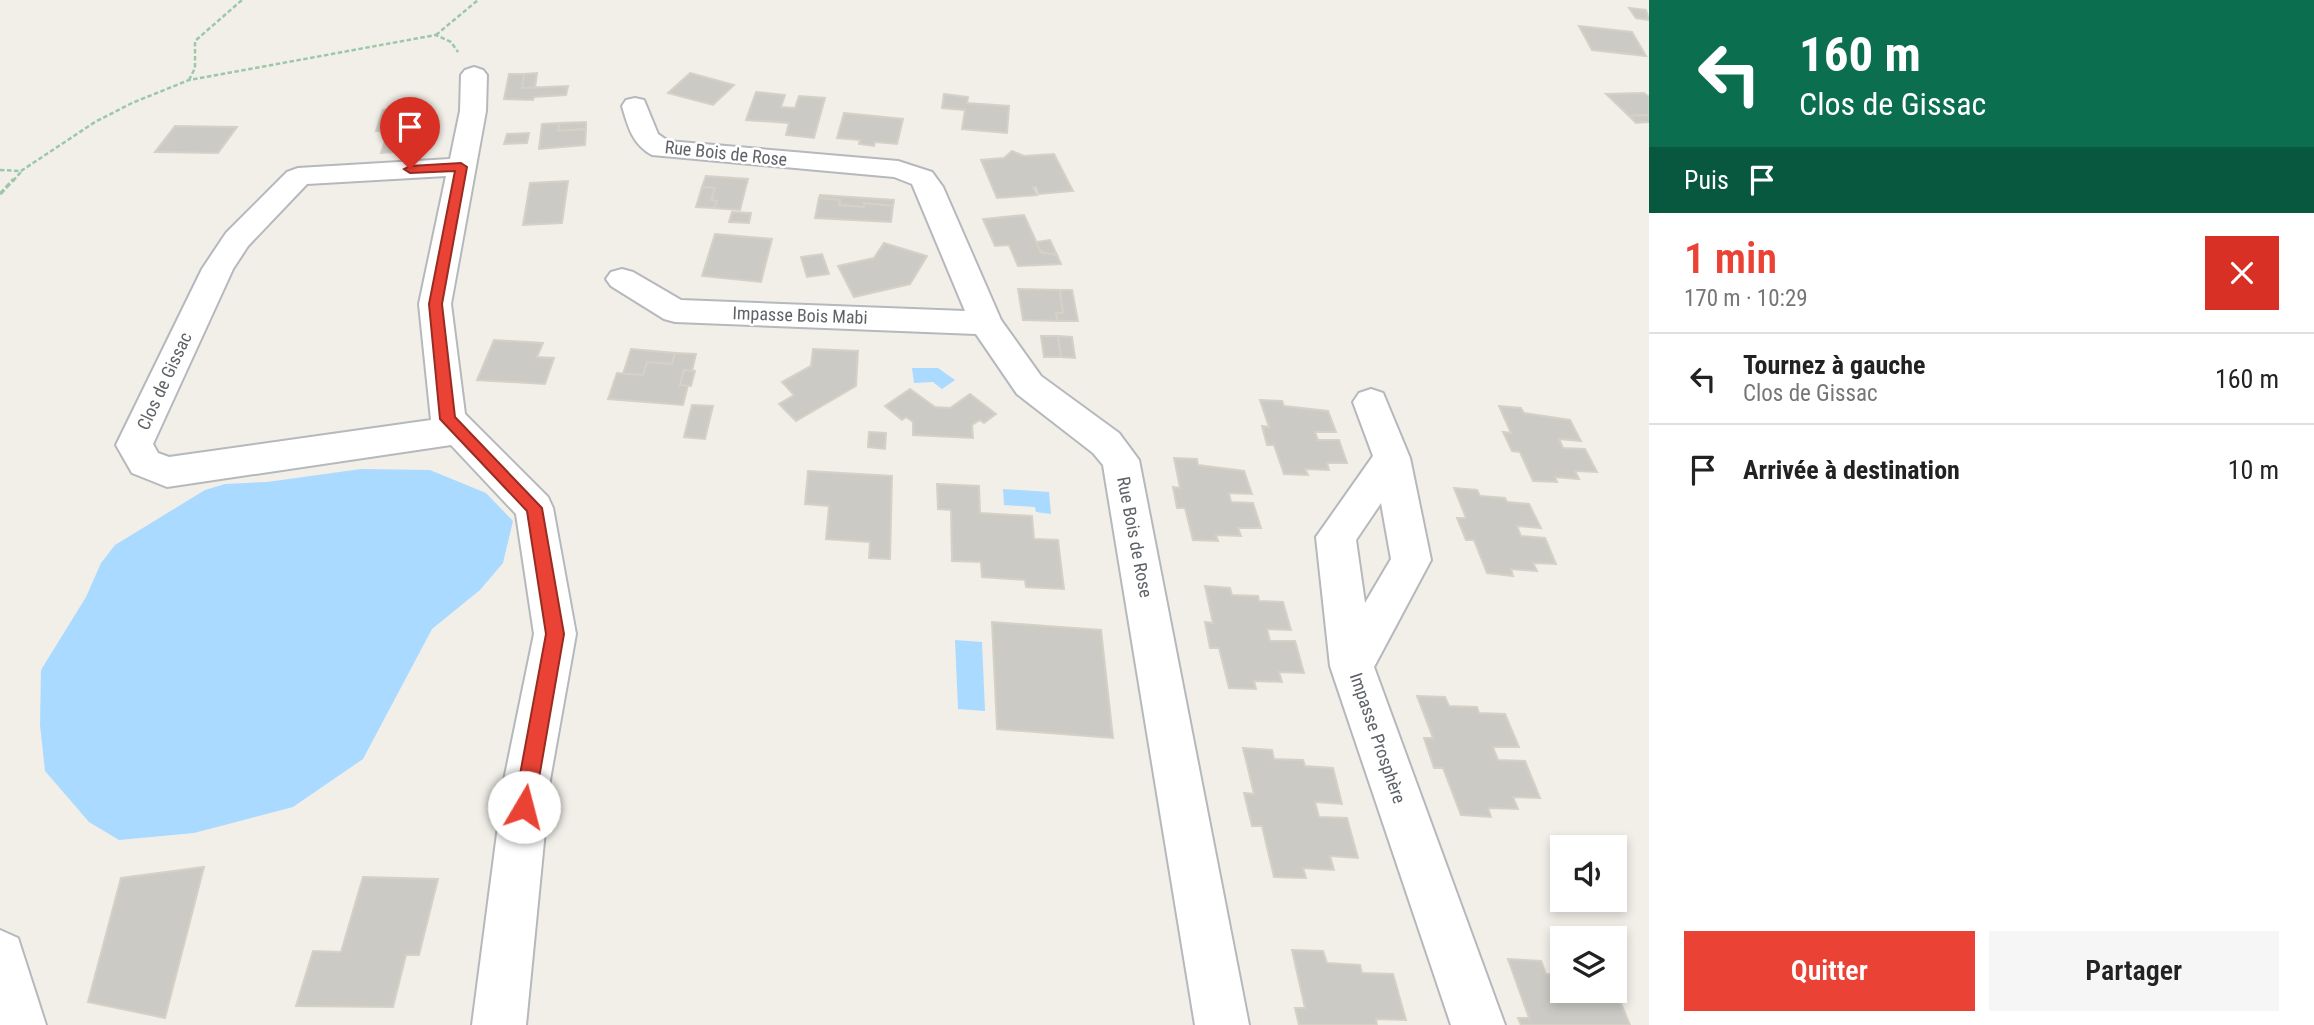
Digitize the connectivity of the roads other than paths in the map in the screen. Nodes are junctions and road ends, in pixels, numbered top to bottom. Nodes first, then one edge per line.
1 (474, 75) road end
2 (635, 106) dead end
3 (461, 167) junction
4 (622, 279) dead end
5 (986, 323) junction
6 (1371, 402) dead end
7 (460, 430) junction
8 (1392, 458) junction
9 (1352, 666) junction
10 (0, 956) edge
11 (19, 1025) edge
12 (499, 1025) edge
13 (1222, 1025) edge
14 (1478, 1025) edge

1 - 3 street
2 - 5 street, Rue Bois de Rose
3 - 7 street
3 - 7 street, Clos de Gissac
4 - 5 street, Impasse Bois Mabi
5 - 13 street, Rue Bois de Rose
6 - 8 street
7 - 12 street
8 - 9 street
8 - 9 street, Impasse Prosphère
9 - 14 street, Impasse Prosphère
10 - 11 street

